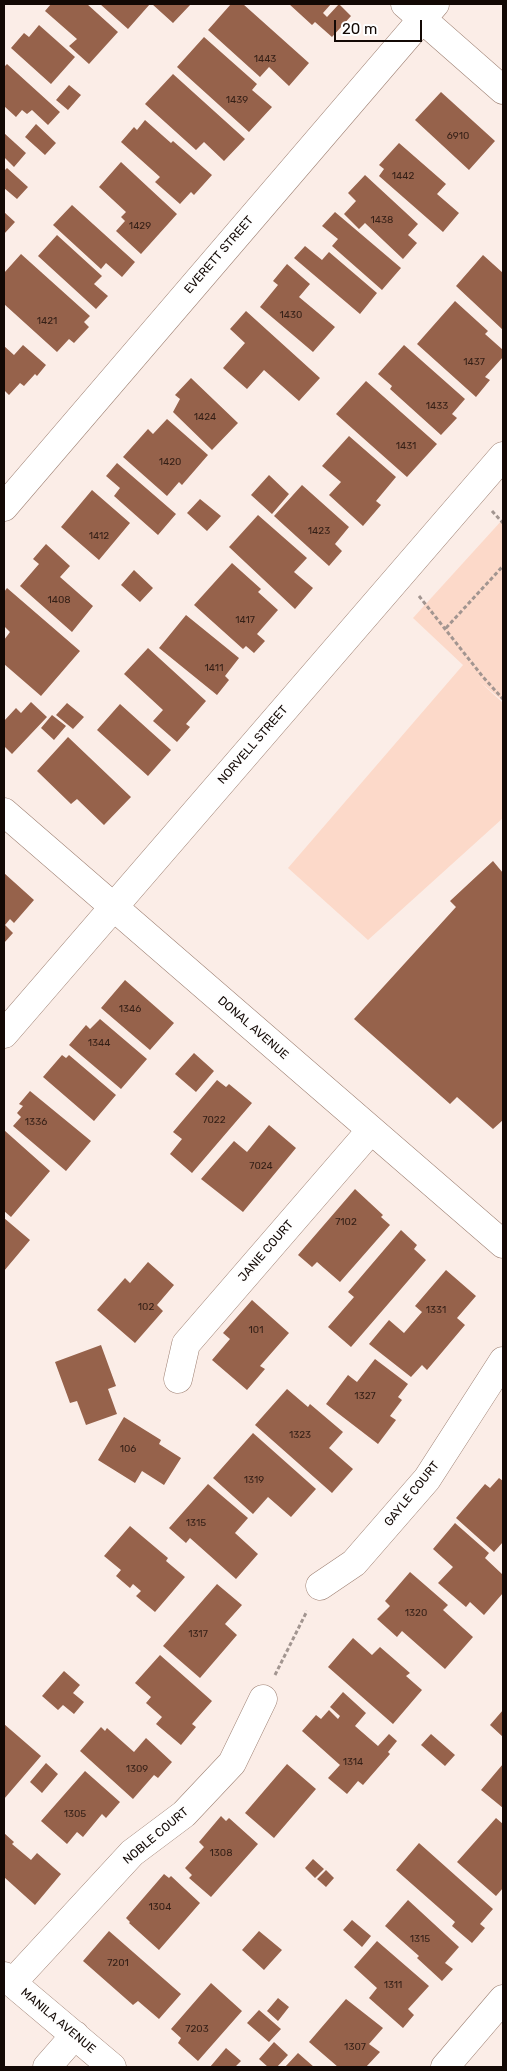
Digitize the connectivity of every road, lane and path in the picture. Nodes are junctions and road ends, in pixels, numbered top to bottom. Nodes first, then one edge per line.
1 (420, 9) edge
2 (503, 90) edge
3 (503, 456) edge
4 (4, 507) edge
5 (503, 566) edge
6 (426, 604) dead end
7 (446, 628) junction
8 (503, 699) edge
9 (4, 812) edge
10 (114, 907) junction
11 (4, 1034) edge
12 (370, 1130) junction
13 (503, 1244) edge
14 (503, 1361) edge
15 (178, 1379) dead end
16 (320, 1586) joint
17 (263, 1699) joint
18 (8, 1979) edge
19 (503, 2000) edge
20 (75, 2035) junction
21 (47, 2067) edge
22 (112, 2067) edge
23 (444, 2067) edge

1 - 2 street
1 - 4 street, EVERETT STREET
3 - 10 street, NORVELL STREET
5 - 7 path
6 - 7 path
7 - 8 path
9 - 10 street, DONAL AVENUE
10 - 11 street, NORVELL STREET
10 - 12 street, DONAL AVENUE
12 - 13 street, DONAL AVENUE
12 - 15 street, JANIE COURT
14 - 16 street, GAYLE COURT
16 - 17 path
17 - 18 street, NOBLE COURT
18 - 20 street, MANILA AVENUE
19 - 23 street
20 - 21 street
20 - 22 street, MANILA AVENUE

